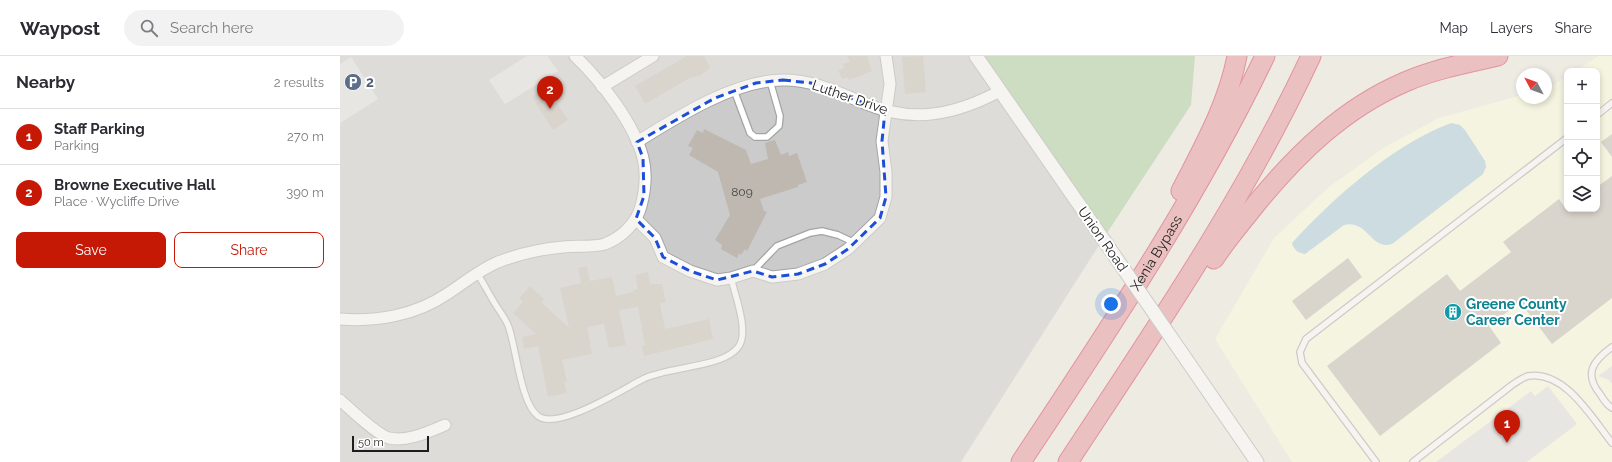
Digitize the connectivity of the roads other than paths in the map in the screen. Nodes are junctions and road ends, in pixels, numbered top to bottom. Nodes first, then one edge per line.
1 (575, 56) edge
2 (653, 56) edge
3 (886, 56) edge
4 (976, 56) edge
5 (1237, 56) edge
6 (1265, 56) edge
7 (1311, 56) edge
8 (1498, 56) edge
9 (770, 81) junction
10 (602, 87) junction
11 (734, 90) junction
12 (1000, 91) junction
13 (1612, 103) edge
14 (885, 110) junction
15 (1600, 112) edge
16 (1564, 140) edge
17 (637, 142) junction
18 (636, 219) junction
19 (1166, 240) junction
20 (855, 243) junction
21 (753, 271) junction
22 (477, 272) junction
23 (731, 278) junction
24 (1185, 284) junction
25 (340, 319) edge
26 (1612, 347) edge
27 (340, 400) edge
28 (1612, 408) edge
29 (445, 425) dead end
30 (1612, 443) edge
31 (1021, 462) edge
32 (1068, 462) edge
33 (1257, 462) edge
34 (1376, 462) edge
35 (1413, 462) edge

1 - 10 street
2 - 10 street
3 - 14 street
4 - 12 street, Union Road
5 - 19 highway
6 - 19 highway, Xenia Bypass
7 - 24 highway
8 - 24 highway
9 - 11 street, Luther Drive
9 - 11 lane
9 - 14 street, Luther Drive
10 - 17 street
11 - 17 street, Luther Drive
12 - 14 street, Luther Drive
12 - 33 street, Union Road, bridge
13 - 15 lane
14 - 20 street
16 - 34 lane
17 - 18 street
18 - 22 street
18 - 23 street
19 - 31 highway, Xenia Bypass
20 - 21 street
20 - 21 lane
21 - 23 street
22 - 23 lane
22 - 25 street
24 - 32 highway
26 - 28 lane
27 - 29 street
30 - 35 lane

